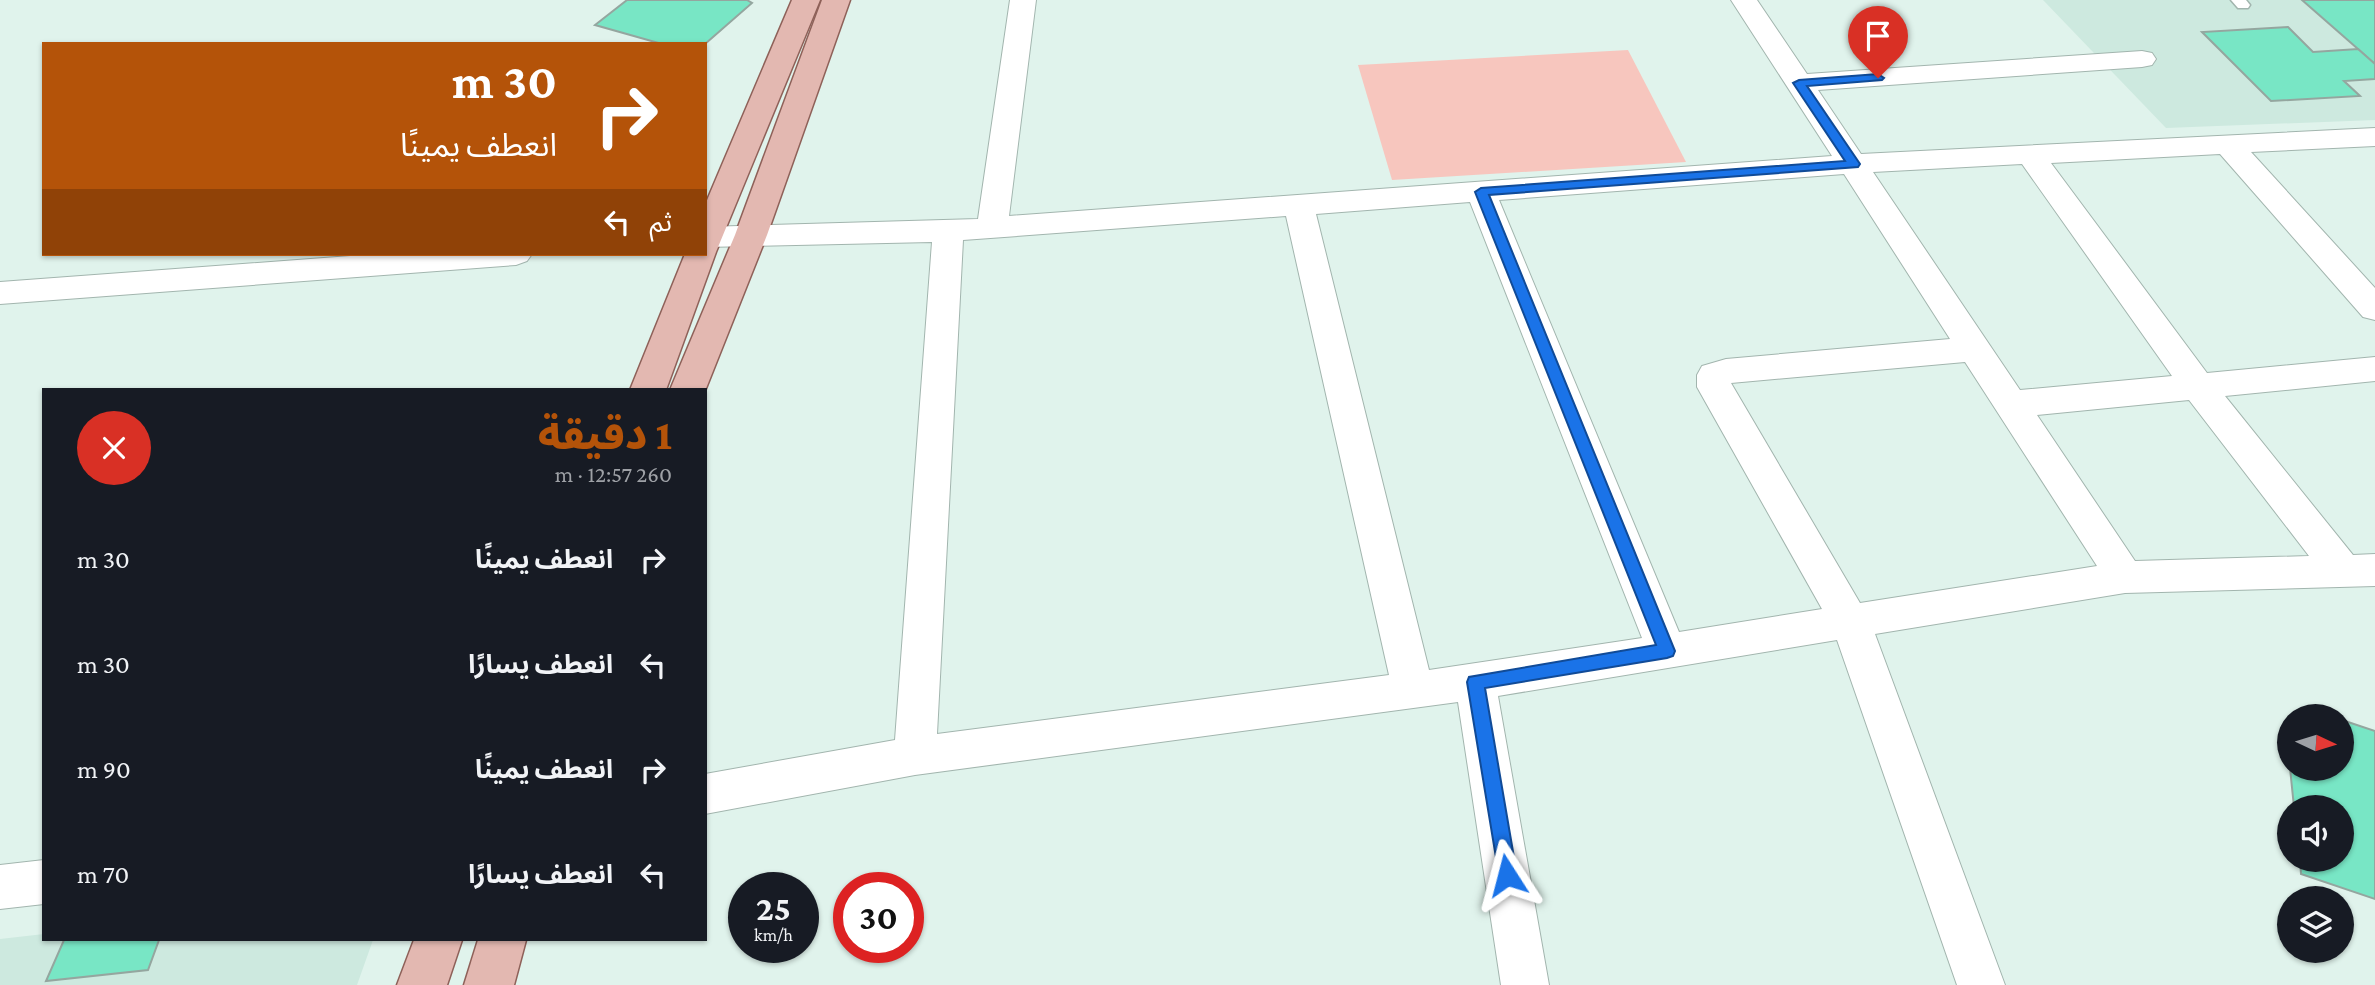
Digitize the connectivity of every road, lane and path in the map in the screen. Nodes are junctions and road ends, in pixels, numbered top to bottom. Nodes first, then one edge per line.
1 (806, 0) edge
2 (836, 0) edge
3 (1023, 0) edge
4 (1744, 0) edge
5 (2142, 59) dead end
6 (1799, 83) junction
7 (2375, 137) edge
8 (2229, 146) junction
9 (2031, 156) junction
10 (1853, 164) junction
11 (1481, 192) junction
12 (1299, 205) junction
13 (992, 228) junction
14 (948, 231) junction
15 (751, 235) junction
16 (707, 238) edge
17 (707, 243) edge
18 (490, 256) edge
19 (700, 256) edge
20 (0, 293) edge
21 (2375, 309) edge
22 (1975, 349) junction
23 (2375, 369) edge
24 (2198, 386) junction
25 (649, 388) edge
26 (689, 388) edge
27 (2011, 404) junction
28 (2359, 571) edge
29 (2125, 577) junction
30 (1850, 621) junction
31 (1667, 651) junction
32 (1475, 682) junction
33 (1413, 690) junction
34 (915, 756) junction
35 (707, 794) edge
36 (42, 882) edge
37 (0, 887) edge
38 (438, 941) edge
39 (502, 941) edge
40 (422, 985) edge
41 (489, 985) edge
42 (1525, 985) edge
43 (1982, 985) edge

1 - 16 main road
2 - 15 main road
3 - 13 street
4 - 6 street
5 - 6 street
6 - 10 street
7 - 8 street
8 - 9 street
8 - 21 street
9 - 10 street
9 - 24 street
10 - 11 street
10 - 22 street
11 - 12 street
11 - 31 street
12 - 13 street
12 - 33 street
13 - 14 street
14 - 15 street
14 - 34 street
15 - 17 street
15 - 26 main road
18 - 20 street
19 - 25 main road
22 - 27 street
22 - 30 street
23 - 24 street
24 - 27 street
24 - 28 street
27 - 29 street
28 - 29 street
29 - 30 street
30 - 31 street
30 - 43 street
31 - 32 street
32 - 33 street
32 - 42 street
33 - 34 street
34 - 35 street
36 - 37 street
38 - 40 main road
39 - 41 main road

